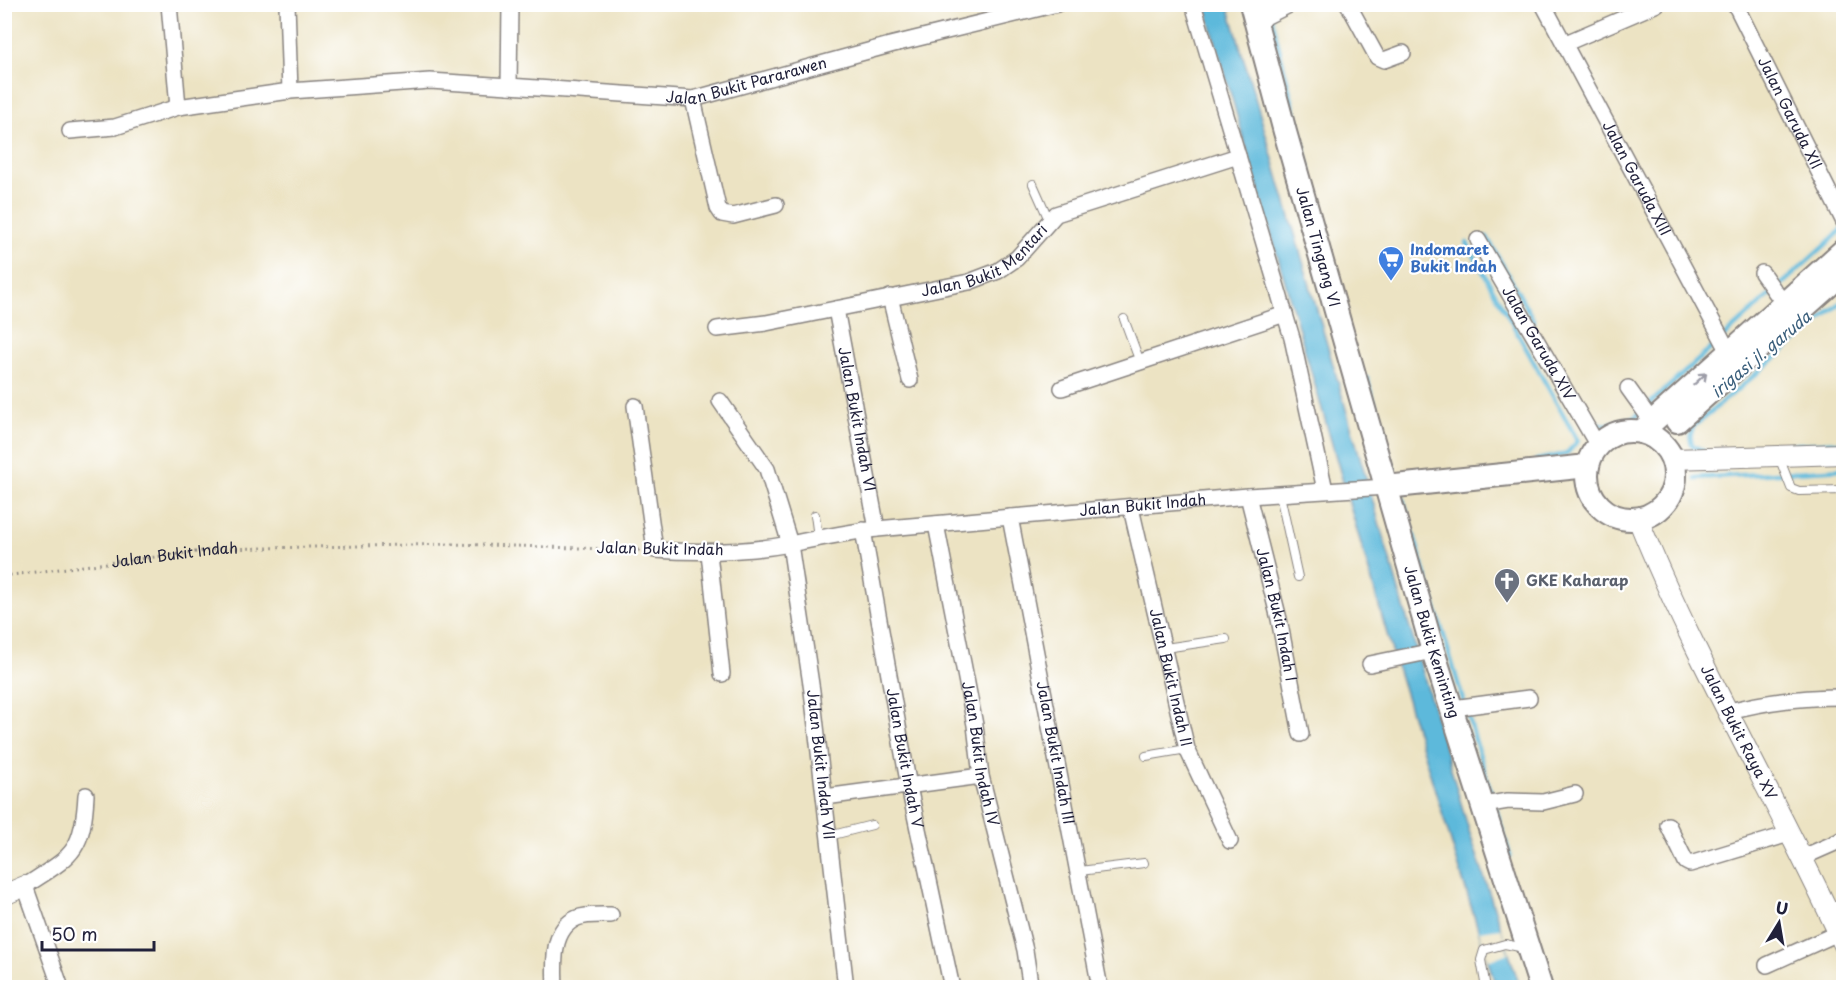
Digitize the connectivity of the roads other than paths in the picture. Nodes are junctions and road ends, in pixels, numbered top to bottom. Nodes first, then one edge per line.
1 (169, 4) edge
2 (287, 4) edge
3 (510, 4) edge
4 (1057, 4) edge
5 (1193, 4) edge
6 (1291, 4) edge
7 (1348, 4) edge
8 (1543, 4) edge
9 (1657, 4) edge
10 (1735, 4) edge
11 (1254, 13) edge
12 (1566, 43) junction
13 (1403, 53) dead end
14 (509, 86) junction
15 (290, 92) junction
16 (693, 99) junction
17 (178, 107) junction
18 (70, 131) dead end
19 (1238, 156) junction
20 (1032, 184) dead end
21 (776, 205) dead end
22 (1049, 220) junction
23 (1844, 222) edge
24 (1478, 240) dead end
25 (1844, 250) edge
26 (1844, 272) edge
27 (1762, 273) dead end
28 (890, 297) junction
29 (1784, 304) junction
30 (836, 309) junction
31 (1285, 314) junction
32 (1124, 319) dead end
33 (717, 329) dead end
34 (1730, 351) junction
35 (1140, 362) junction
36 (910, 380) dead end
37 (1062, 388) dead end
38 (1628, 388) dead end
39 (720, 401) dead end
40 (635, 406) dead end
41 (1650, 431) junction
42 (1844, 454) edge
43 (1593, 456) junction
44 (1778, 456) junction
45 (1672, 459) junction
46 (1378, 487) junction
47 (1326, 490) junction
48 (1844, 490) edge
49 (1280, 495) junction
50 (1248, 496) junction
51 (1131, 508) junction
52 (815, 515) dead end
53 (1010, 517) junction
54 (1638, 519) junction
55 (936, 524) junction
56 (870, 530) junction
57 (818, 537) junction
58 (790, 544) junction
59 (709, 553) junction
60 (1298, 577) dead end
61 (1226, 639) dead end
62 (1165, 648) junction
63 (1426, 653) junction
64 (1370, 664) dead end
65 (722, 674) dead end
66 (1844, 696) edge
67 (1529, 698) dead end
68 (1453, 708) junction
69 (1726, 712) junction
70 (1301, 734) dead end
71 (1187, 750) junction
72 (1146, 756) dead end
73 (981, 776) junction
74 (909, 786) junction
75 (1575, 794) dead end
76 (86, 795) dead end
77 (825, 797) junction
78 (1484, 806) junction
79 (872, 825) dead end
80 (1668, 825) dead end
81 (1789, 834) junction
82 (829, 836) junction
83 (1844, 839) edge
84 (1230, 841) dead end
85 (1801, 858) junction
86 (1144, 863) dead end
87 (1080, 871) junction
88 (25, 886) junction
89 (4, 895) edge
90 (1836, 910) edge
91 (611, 915) dead end
92 (1841, 939) edge
93 (1530, 949) junction
94 (1767, 964) dead end
95 (1030, 983) dead end
96 (61, 987) edge
97 (555, 987) edge
98 (846, 987) edge
99 (952, 987) edge
100 (1100, 987) edge
101 (1486, 987) edge
102 (1541, 987) edge

1 - 17 street
2 - 15 street
3 - 14 street
4 - 16 street, Jalan Bukit Pararawen
5 - 19 street
6 - 11 street
7 - 13 street
8 - 12 street, Jalan Garuda XIII
9 - 12 street
10 - 23 street, Jalan Garuda XII
11 - 46 main road, Jalan Tingang VI
12 - 34 street, Jalan Garuda XIII
14 - 15 street, Jalan Bukit Pararawen
14 - 16 street, Jalan Bukit Pararawen
15 - 17 street, Jalan Bukit Pararawen
16 - 21 street
17 - 18 street, Jalan Bukit Pararawen
19 - 22 street, Jalan Bukit Mentari
19 - 31 street
20 - 22 lane
22 - 28 street, Jalan Bukit Mentari
24 - 43 street, Jalan Garuda XIV
25 - 29 main road
26 - 41 main road
27 - 29 street
28 - 30 street, Jalan Bukit Mentari
28 - 36 street
29 - 34 main road
30 - 33 street, Jalan Bukit Mentari
30 - 56 street, Jalan Bukit Indah VI
31 - 35 street
31 - 47 street
32 - 35 lane
41 -> 34 main road
35 - 37 street
38 - 41 street
39 - 58 street, Jalan Bukit Indah VII
40 - 59 street, Jalan Bukit Indah
41 - 43 main road
41 - 45 main road
42 - 44 street
43 - 46 main road
43 - 54 main road
44 - 45 street
44 - 48 lane
45 - 54 main road
46 - 47 street, Jalan Bukit Indah
46 - 63 main road, Jalan Bukit Keminting
47 - 49 street, Jalan Bukit Indah
49 - 50 street, Jalan Bukit Indah
49 - 60 lane
50 - 51 street, Jalan Bukit Indah
50 - 70 street, Jalan Bukit Indah I
51 - 53 street, Jalan Bukit Indah
51 - 62 street, Jalan Bukit Indah II
52 - 57 lane
53 - 55 street, Jalan Bukit Indah
53 - 87 street, Jalan Bukit Indah III
54 - 69 street, Jalan Bukit Raya XV
55 - 56 street, Jalan Bukit Indah
55 - 73 street, Jalan Bukit Indah IV
56 - 57 street, Jalan Bukit Indah
56 - 74 street, Jalan Bukit Indah V
57 - 58 street, Jalan Bukit Indah
58 - 59 street, Jalan Bukit Indah
58 - 77 street, Jalan Bukit Indah VII
59 - 65 street
61 - 62 lane
62 - 71 street, Jalan Bukit Indah II
63 - 64 street
63 - 68 main road, Jalan Bukit Keminting
66 - 69 street
67 - 68 street
68 - 78 main road, Jalan Bukit Keminting
69 - 81 street, Jalan Bukit Raya XV
71 - 72 lane
71 - 84 street, Jalan Bukit Indah II
73 - 74 street
73 - 95 street, Jalan Bukit Indah IV
74 - 77 street
74 - 99 street, Jalan Bukit Indah V
75 - 78 street
76 - 88 street
77 - 82 street, Jalan Bukit Indah VII
78 - 93 main road, Jalan Bukit Keminting
79 - 82 lane
80 - 81 street
81 - 85 street, Jalan Bukit Raya XV
82 - 98 street, Jalan Bukit Indah VII
83 - 85 street
85 - 90 street, Jalan Bukit Raya XV
86 - 87 lane
87 - 100 street, Jalan Bukit Indah III
88 - 89 street
88 - 96 street
90 - 92 street, Jalan Bukit Raya XV
91 - 97 street
92 - 94 street
93 - 101 lane
93 - 102 main road, Jalan Bukit Keminting

